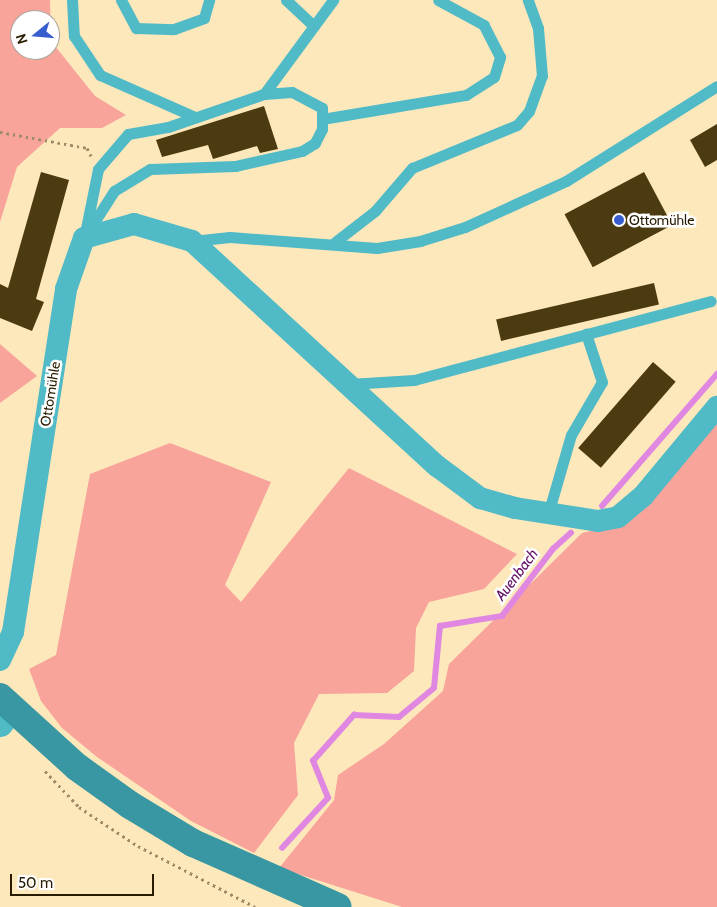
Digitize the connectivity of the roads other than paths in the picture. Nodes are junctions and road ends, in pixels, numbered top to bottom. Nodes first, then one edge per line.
1 (72, 0) edge
2 (121, 0) edge
3 (209, 0) edge
4 (286, 0) edge
5 (333, 0) edge
6 (438, 0) edge
7 (528, 0) edge
8 (314, 26) junction
9 (717, 86) edge
10 (264, 94) junction
11 (193, 116) junction
12 (322, 119) junction
13 (84, 238) junction
14 (192, 241) junction
15 (335, 242) junction
16 (711, 301) dead end
17 (586, 334) junction
18 (348, 384) junction
19 (717, 407) edge
20 (548, 514) junction
21 (0, 660) edge
22 (3, 709) edge
23 (338, 907) edge

1 - 11 lane
2 - 3 lane
4 - 8 lane
5 - 8 lane
6 - 12 lane
7 - 15 lane
8 - 10 lane
9 - 15 lane
10 - 11 lane
10 - 12 lane
11 - 13 lane
12 - 13 lane
13 - 14 street
13 - 21 street, Ottomühle
14 - 15 lane
14 - 18 street
16 - 17 lane
17 - 18 lane
17 - 20 lane
18 - 20 street
19 - 20 street
22 - 23 main road

